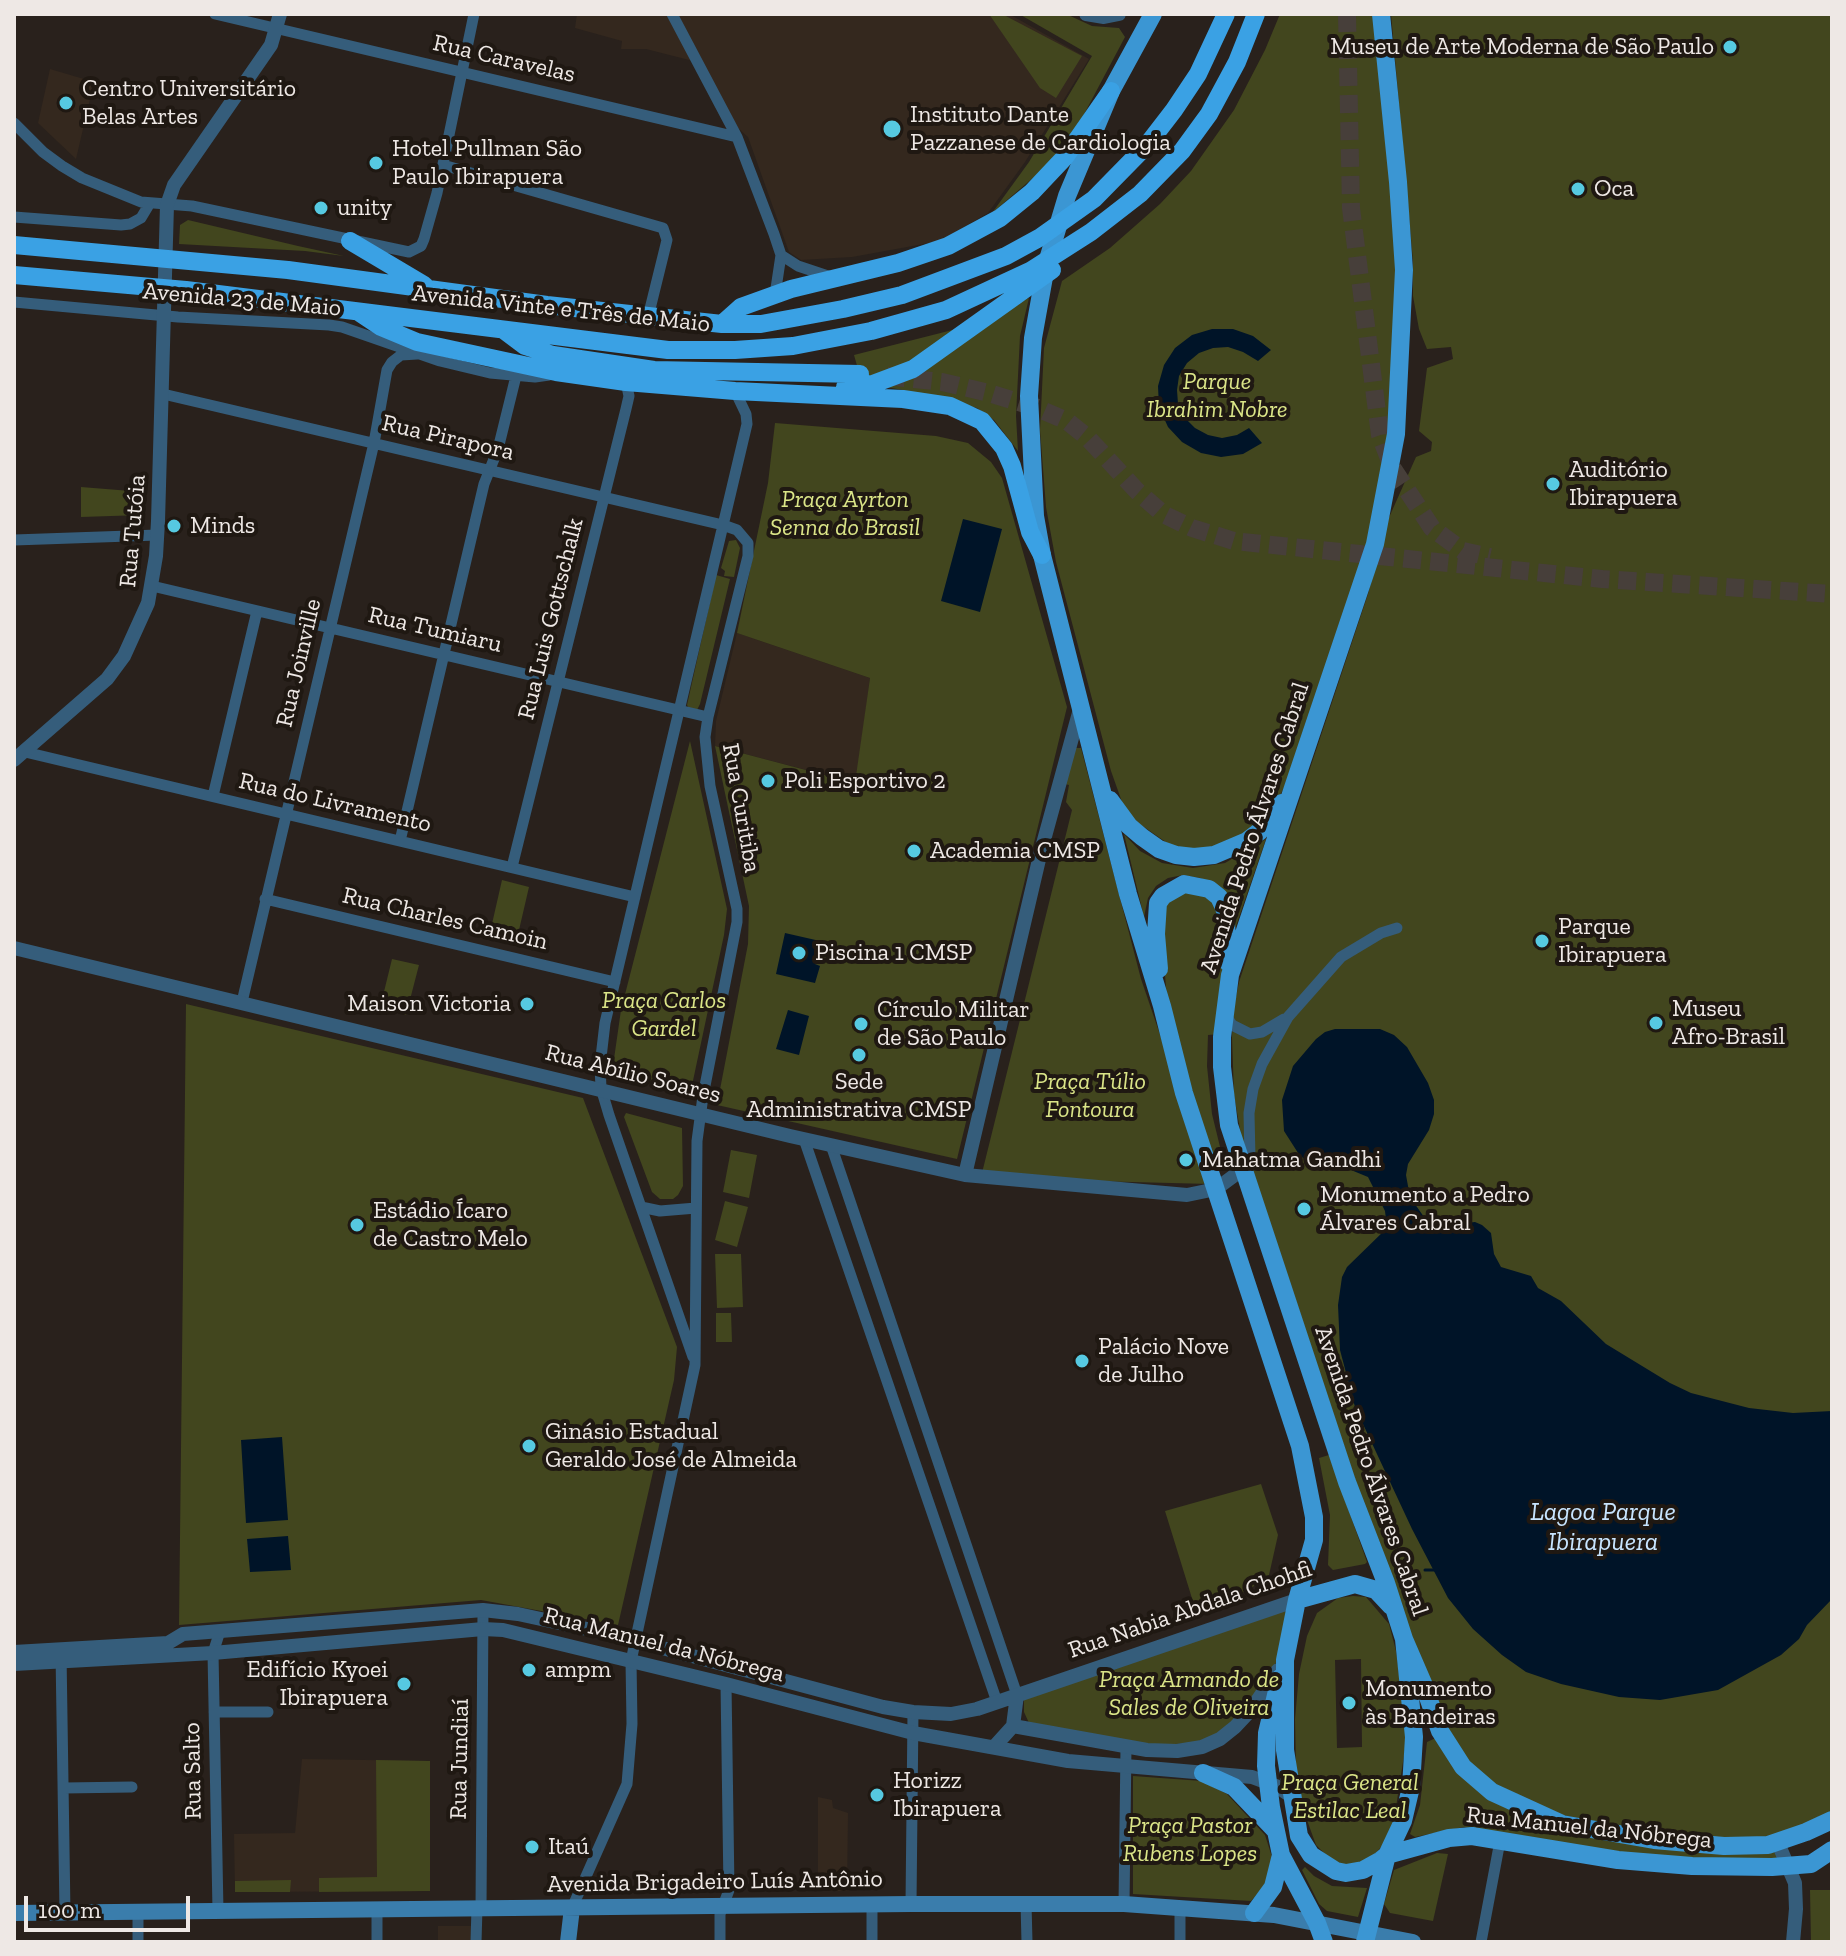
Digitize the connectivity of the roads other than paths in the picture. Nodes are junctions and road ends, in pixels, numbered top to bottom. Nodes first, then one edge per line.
1 (215, 14) edge
2 (474, 14) edge
3 (672, 14) edge
4 (1086, 14) edge
5 (1119, 14) edge
6 (1153, 14) edge
7 (1226, 14) edge
8 (1256, 14) edge
9 (1381, 14) edge
10 (278, 22) edge
11 (463, 72) junction
12 (1111, 91) junction
13 (14, 123) edge
14 (737, 137) junction
15 (443, 165) junction
16 (150, 203) junction
17 (166, 212) junction
18 (14, 217) edge
19 (1091, 232) junction
20 (350, 241) junction
21 (14, 245) edge
22 (781, 255) junction
23 (14, 275) edge
24 (836, 279) junction
25 (430, 289) junction
26 (775, 295) junction
27 (14, 302) edge
28 (165, 308) junction
29 (358, 311) junction
30 (648, 317) junction
31 (722, 324) junction
32 (503, 329) junction
33 (417, 354) junction
34 (556, 372) junction
35 (860, 374) dead end
36 (516, 376) junction
37 (626, 382) junction
38 (735, 391) junction
39 (163, 394) junction
40 (811, 395) junction
41 (374, 443) junction
42 (490, 470) junction
43 (604, 496) junction
44 (723, 525) junction
45 (158, 535) junction
46 (14, 540) edge
47 (1042, 555) junction
48 (152, 586) junction
49 (257, 611) junction
50 (329, 628) junction
51 (444, 655) junction
52 (558, 682) junction
53 (1082, 706) junction
54 (679, 710) junction
55 (708, 717) junction
56 (20, 756) edge
57 (1101, 783) junction
58 (1293, 786) junction
59 (213, 796) junction
60 (285, 814) junction
61 (400, 841) junction
62 (512, 867) junction
63 (635, 897) junction
64 (265, 899) junction
65 (1397, 928) dead end
66 (14, 948) edge
67 (1230, 975) junction
68 (615, 982) junction
69 (242, 1002) junction
70 (1162, 1006) junction
71 (1225, 1014) junction
72 (1288, 1017) junction
73 (601, 1088) junction
74 (700, 1114) junction
75 (804, 1139) junction
76 (831, 1145) junction
77 (1243, 1169) junction
78 (965, 1175) junction
79 (1216, 1189) junction
80 (641, 1207) junction
81 (696, 1208) junction
82 (695, 1365) junction
83 (921, 1413) junction
84 (900, 1418) junction
85 (1297, 1600) junction
86 (1393, 1608) junction
87 (483, 1610) junction
88 (483, 1629) junction
89 (220, 1631) junction
90 (1404, 1639) junction
91 (635, 1640) junction
92 (14, 1652) edge
93 (213, 1653) junction
94 (61, 1655) junction
95 (1285, 1660) junction
96 (631, 1661) junction
97 (14, 1664) edge
98 (726, 1684) junction
99 (1017, 1695) junction
100 (853, 1699) junction
101 (997, 1702) junction
102 (214, 1712) junction
103 (268, 1712) dead end
104 (913, 1712) junction
105 (847, 1717) junction
106 (1013, 1726) junction
107 (913, 1733) junction
108 (994, 1747) junction
109 (1126, 1747) junction
110 (1124, 1767) junction
111 (1203, 1773) junction
112 (1267, 1782) junction
113 (132, 1787) dead end
114 (64, 1788) junction
115 (1291, 1796) junction
116 (1832, 1820) edge
117 (1276, 1831) junction
118 (1500, 1841) junction
119 (1778, 1843) junction
120 (1832, 1850) edge
121 (1281, 1855) junction
122 (1387, 1855) junction
123 (1832, 1862) edge
124 (1811, 1864) junction
125 (1788, 1866) junction
126 (1026, 1903) junction
127 (911, 1904) junction
128 (1124, 1904) junction
129 (872, 1905) junction
130 (724, 1906) junction
131 (1180, 1907) junction
132 (377, 1908) junction
133 (479, 1908) junction
134 (572, 1908) junction
135 (218, 1911) junction
136 (138, 1912) junction
137 (14, 1913) edge
138 (65, 1913) junction
139 (1254, 1913) junction
140 (1317, 1923) junction
141 (1366, 1937) edge
142 (138, 1942) edge
143 (377, 1942) edge
144 (476, 1942) edge
145 (568, 1942) edge
146 (720, 1942) edge
147 (872, 1942) edge
148 (1027, 1942) edge
149 (1180, 1942) edge
150 (1324, 1942) edge
151 (1413, 1942) edge
152 (1481, 1942) edge
153 (1793, 1942) edge

1 - 10 street, Rua Caravelas
2 - 11 street
3 - 14 street
4 - 5 street
6 - 12 main road
7 - 31 highway, Avenida Vinte e Três de Maio
8 - 19 highway, Avenida Vinte e Três de Maio
9 - 58 main road, Avenida Pedro Álvares Cabral
10 - 11 street, Rua Caravelas
10 - 17 street
11 - 14 street, Rua Caravelas
11 - 15 street
12 - 24 highway
12 - 47 main road
13 - 16 street
14 - 22 street
15 - 20 street
15 - 30 street
16 - 17 street
16 - 18 street
17 - 20 street
17 - 28 street, Rua Tutóia
19 - 32 highway, Avenida Vinte e Três de Maio
19 - 40 highway
20 - 25 highway
21 - 25 highway, Avenida Vinte e Três de Maio
22 - 24 street
22 - 26 street
23 - 29 highway, Avenida Vinte e Três de Maio
24 - 26 highway
25 - 30 highway, Avenida Vinte e Três de Maio
26 - 31 highway
27 - 28 street, Avenida 23 de Maio
28 - 33 street, Avenida 23 de Maio
28 - 39 street, Rua Tutóia
29 - 32 highway, Avenida Vinte e Três de Maio
29 - 34 highway
30 - 31 highway, Avenida Vinte e Três de Maio
32 - 35 highway
33 - 36 street, Avenida 23 de Maio
33 - 41 street, Rua Joinville
34 - 36 street, Avenida 23 de Maio
34 - 37 highway
36 - 42 street
37 - 38 highway
37 - 43 street, Rua Luis Gottschalk
38 - 40 highway
38 - 44 street
39 - 41 street, Rua Pirapora
39 - 45 street, Rua Tutóia
40 - 47 highway
41 - 42 street, Rua Pirapora
41 - 50 street, Rua Joinville
42 - 43 street, Rua Pirapora
42 - 51 street
43 - 44 street, Rua Pirapora
43 - 52 street, Rua Luis Gottschalk
44 - 54 street
44 - 55 street, Rua Curitiba
45 - 46 street
45 - 48 street, Rua Tutóia
47 - 53 main road
48 - 49 street, Rua Tumiaru
48 - 56 street, Rua Tutóia
49 - 50 street, Rua Tumiaru
49 - 59 street
50 - 51 street, Rua Tumiaru
50 - 60 street, Rua Joinville
51 - 52 street, Rua Tumiaru
51 - 61 street
52 - 54 street, Rua Tumiaru
52 - 62 street, Rua Luis Gottschalk
53 - 57 main road
53 - 78 street
54 - 55 street, Rua Tumiaru
54 - 63 street
55 - 74 street, Rua Curitiba
56 - 59 street, Rua do Livramento
57 - 58 main road
57 - 70 main road
58 - 67 main road, Avenida Pedro Álvares Cabral
59 - 60 street, Rua do Livramento
60 - 61 street, Rua do Livramento
60 - 64 street, Rua Joinville
61 - 62 street, Rua do Livramento
62 - 63 street, Rua do Livramento
63 - 68 street
64 - 68 street, Rua Charles Camoin
64 - 69 street, Rua Joinville
65 - 72 street
66 - 69 street, Rua Abílio Soares
67 - 70 main road
67 - 71 main road, Avenida Pedro Álvares Cabral
68 - 73 street
69 - 73 street, Rua Abílio Soares
70 - 79 main road
71 - 72 street
71 - 77 main road, Avenida Pedro Álvares Cabral
72 - 77 street
73 - 74 street, Rua Abílio Soares
73 - 80 street
74 - 75 street, Rua Abílio Soares
74 - 81 street, Rua Curitiba
75 - 76 street, Rua Abílio Soares
75 - 84 street
76 - 78 street, Rua Abílio Soares
76 - 83 street
77 - 79 street, Rua Abílio Soares
77 - 86 main road, Avenida Pedro Álvares Cabral
78 - 79 street, Rua Abílio Soares
79 - 85 main road
80 - 81 street
80 - 82 street
81 - 82 street, Rua Curitiba
82 - 91 street, Rua Curitiba
83 - 84 street
83 - 99 street
84 - 101 street
85 - 86 main road, Rua Nabia Abdala Chohfi
85 - 95 main road
85 - 99 street, Rua Nabia Abdala Chohfi
86 - 90 main road, Avenida Pedro Álvares Cabral
87 - 88 street, Rua Jundiaí
87 - 89 street, Rua Manuel da Nóbrega
87 - 91 street, Rua Manuel da Nóbrega
88 - 93 street, Rua Manuel da Nóbrega
88 - 96 street, Rua Manuel da Nóbrega
88 - 133 street, Rua Jundiaí
89 - 93 street, Rua Salto
89 - 94 street, Rua Manuel da Nóbrega
90 - 119 main road, Rua Manuel da Nóbrega
90 - 122 main road
91 - 96 street, Rua Curitiba
91 - 100 street, Rua Manuel da Nóbrega
92 - 94 street, Rua Manuel da Nóbrega
93 - 94 street, Rua Manuel da Nóbrega
93 - 102 street, Rua Salto
94 - 97 street, Rua Manuel da Nóbrega
94 - 114 street
95 - 109 street
95 - 112 main road
95 - 115 main road
96 - 98 street, Rua Manuel da Nóbrega
96 - 134 street, Rua Curitiba
98 - 105 street, Rua Manuel da Nóbrega
98 - 130 street
99 - 101 street, Rua Nabia Abdala Chohfi
99 - 106 street
100 - 104 street, Rua Manuel da Nóbrega
100 - 105 street
101 - 104 street, Rua Manuel da Nóbrega
102 - 103 street
102 - 135 street, Rua Salto
104 - 107 street
105 - 107 street, Rua Manuel da Nóbrega
106 - 108 street
106 - 109 street
107 - 108 street, Rua Manuel da Nóbrega
107 - 127 street
108 - 110 street, Rua Manuel da Nóbrega
109 - 110 street
110 - 111 street, Rua Manuel da Nóbrega
110 - 128 street
111 - 112 street, Rua Manuel da Nóbrega
111 - 117 main road
112 - 115 street, Rua Manuel da Nóbrega
112 - 117 main road
113 - 114 street
114 - 138 street
115 - 122 main road
116 - 119 main road, Rua Manuel da Nóbrega
117 - 121 main road
118 - 122 main road, Rua Manuel da Nóbrega
118 - 125 main road, Rua Manuel da Nóbrega
118 - 152 street
119 - 125 street
120 - 124 main road
121 - 139 main road
121 - 140 main road
122 - 141 main road
123 - 124 street
124 - 125 main road, Rua Manuel da Nóbrega
125 - 153 street
126 - 127 main road, Avenida Brigadeiro Luís Antônio
126 - 128 main road, Avenida Brigadeiro Luís Antônio
126 - 148 street
127 - 129 main road, Avenida Brigadeiro Luís Antônio
128 - 131 main road, Avenida Brigadeiro Luís Antônio
129 - 130 main road, Avenida Brigadeiro Luís Antônio
129 - 147 street
130 - 134 main road, Avenida Brigadeiro Luís Antônio
130 - 146 street
131 - 139 main road, Avenida Brigadeiro Luís Antônio
131 - 149 street
132 - 133 main road, Avenida Brigadeiro Luís Antônio
132 - 135 main road, Avenida Brigadeiro Luís Antônio
132 - 143 street
133 - 134 main road, Avenida Brigadeiro Luís Antônio
133 - 144 street, Rua Jundiaí
134 - 145 main road
135 - 136 main road, Avenida Brigadeiro Luís Antônio
136 - 138 main road, Avenida Brigadeiro Luís Antônio
136 - 142 street
137 - 138 main road, Avenida Brigadeiro Luís Antônio
139 - 140 main road, Avenida Brigadeiro Luís Antônio
140 - 141 main road, Avenida Brigadeiro Luís Antônio
140 - 150 main road
141 - 151 main road, Avenida Brigadeiro Luís Antônio

